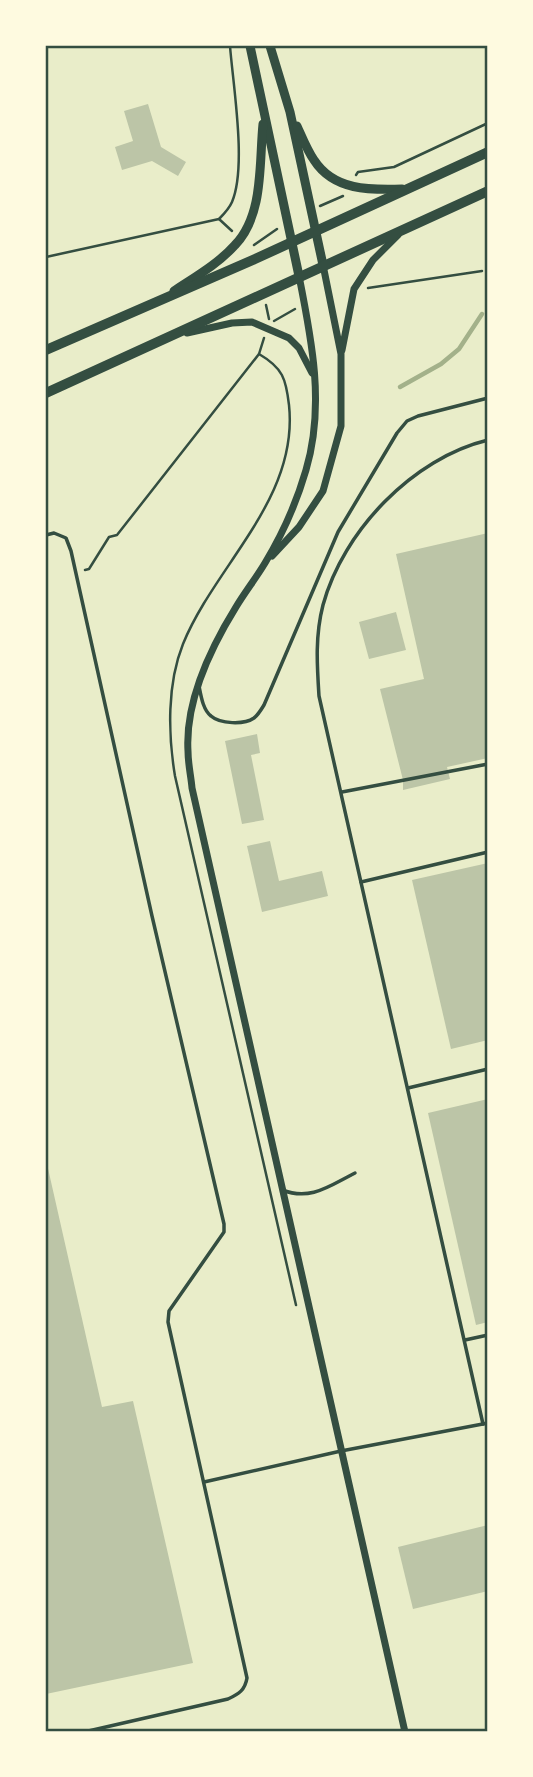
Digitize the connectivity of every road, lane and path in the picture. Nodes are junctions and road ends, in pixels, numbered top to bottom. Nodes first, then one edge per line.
1 (230, 46) edge
2 (250, 46) edge
3 (270, 46) edge
4 (290, 111) junction
5 (263, 116) junction
6 (488, 152) edge
7 (408, 189) junction
8 (488, 191) edge
9 (317, 231) junction
10 (401, 232) junction
11 (292, 242) junction
12 (46, 257) edge
13 (323, 265) junction
14 (482, 271) dead end
15 (299, 276) junction
16 (354, 289) junction
17 (161, 300) junction
18 (268, 328) junction
19 (166, 338) junction
20 (46, 350) edge
21 (259, 354) junction
22 (341, 354) junction
23 (315, 379) junction
24 (46, 393) edge
25 (488, 398) edge
26 (488, 440) edge
27 (46, 535) edge
28 (266, 561) junction
29 (76, 573) junction
30 (198, 684) junction
31 (488, 764) edge
32 (341, 793) junction
33 (488, 852) edge
34 (361, 882) junction
35 (488, 1069) edge
36 (407, 1088) junction
37 (355, 1172) dead end
38 (282, 1190) junction
39 (296, 1305) dead end
40 (488, 1335) edge
41 (465, 1340) junction
42 (485, 1423) edge
43 (341, 1451) junction
44 (204, 1482) junction
45 (84, 1731) edge
46 (405, 1731) edge

1 - 12 path
2 - 5 street
3 - 4 street
4 - 7 street
4 - 9 street
5 - 11 street
5 - 17 street
6 - 7 main road
7 - 9 main road
8 - 10 main road
9 - 11 main road
9 - 13 street
10 - 13 main road
10 - 16 street
11 - 15 street
11 - 17 main road
13 - 15 main road
13 - 22 street
14 - 16 path
15 - 19 main road
15 - 23 street
16 - 22 street
17 - 20 main road
18 - 19 street
18 - 21 path
18 - 23 street
19 - 24 main road
21 - 29 path
21 - 39 path
22 - 28 street
23 - 28 street
25 - 30 lane
26 - 32 lane
27 - 29 lane
28 - 30 street
29 - 44 lane
30 - 38 street
31 - 32 lane
32 - 34 lane
33 - 34 lane
34 - 36 lane
35 - 36 lane
36 - 41 lane
37 - 38 lane
38 - 43 street
40 - 41 lane
41 - 42 lane
42 - 43 lane
43 - 44 lane
43 - 46 street
44 - 45 lane

